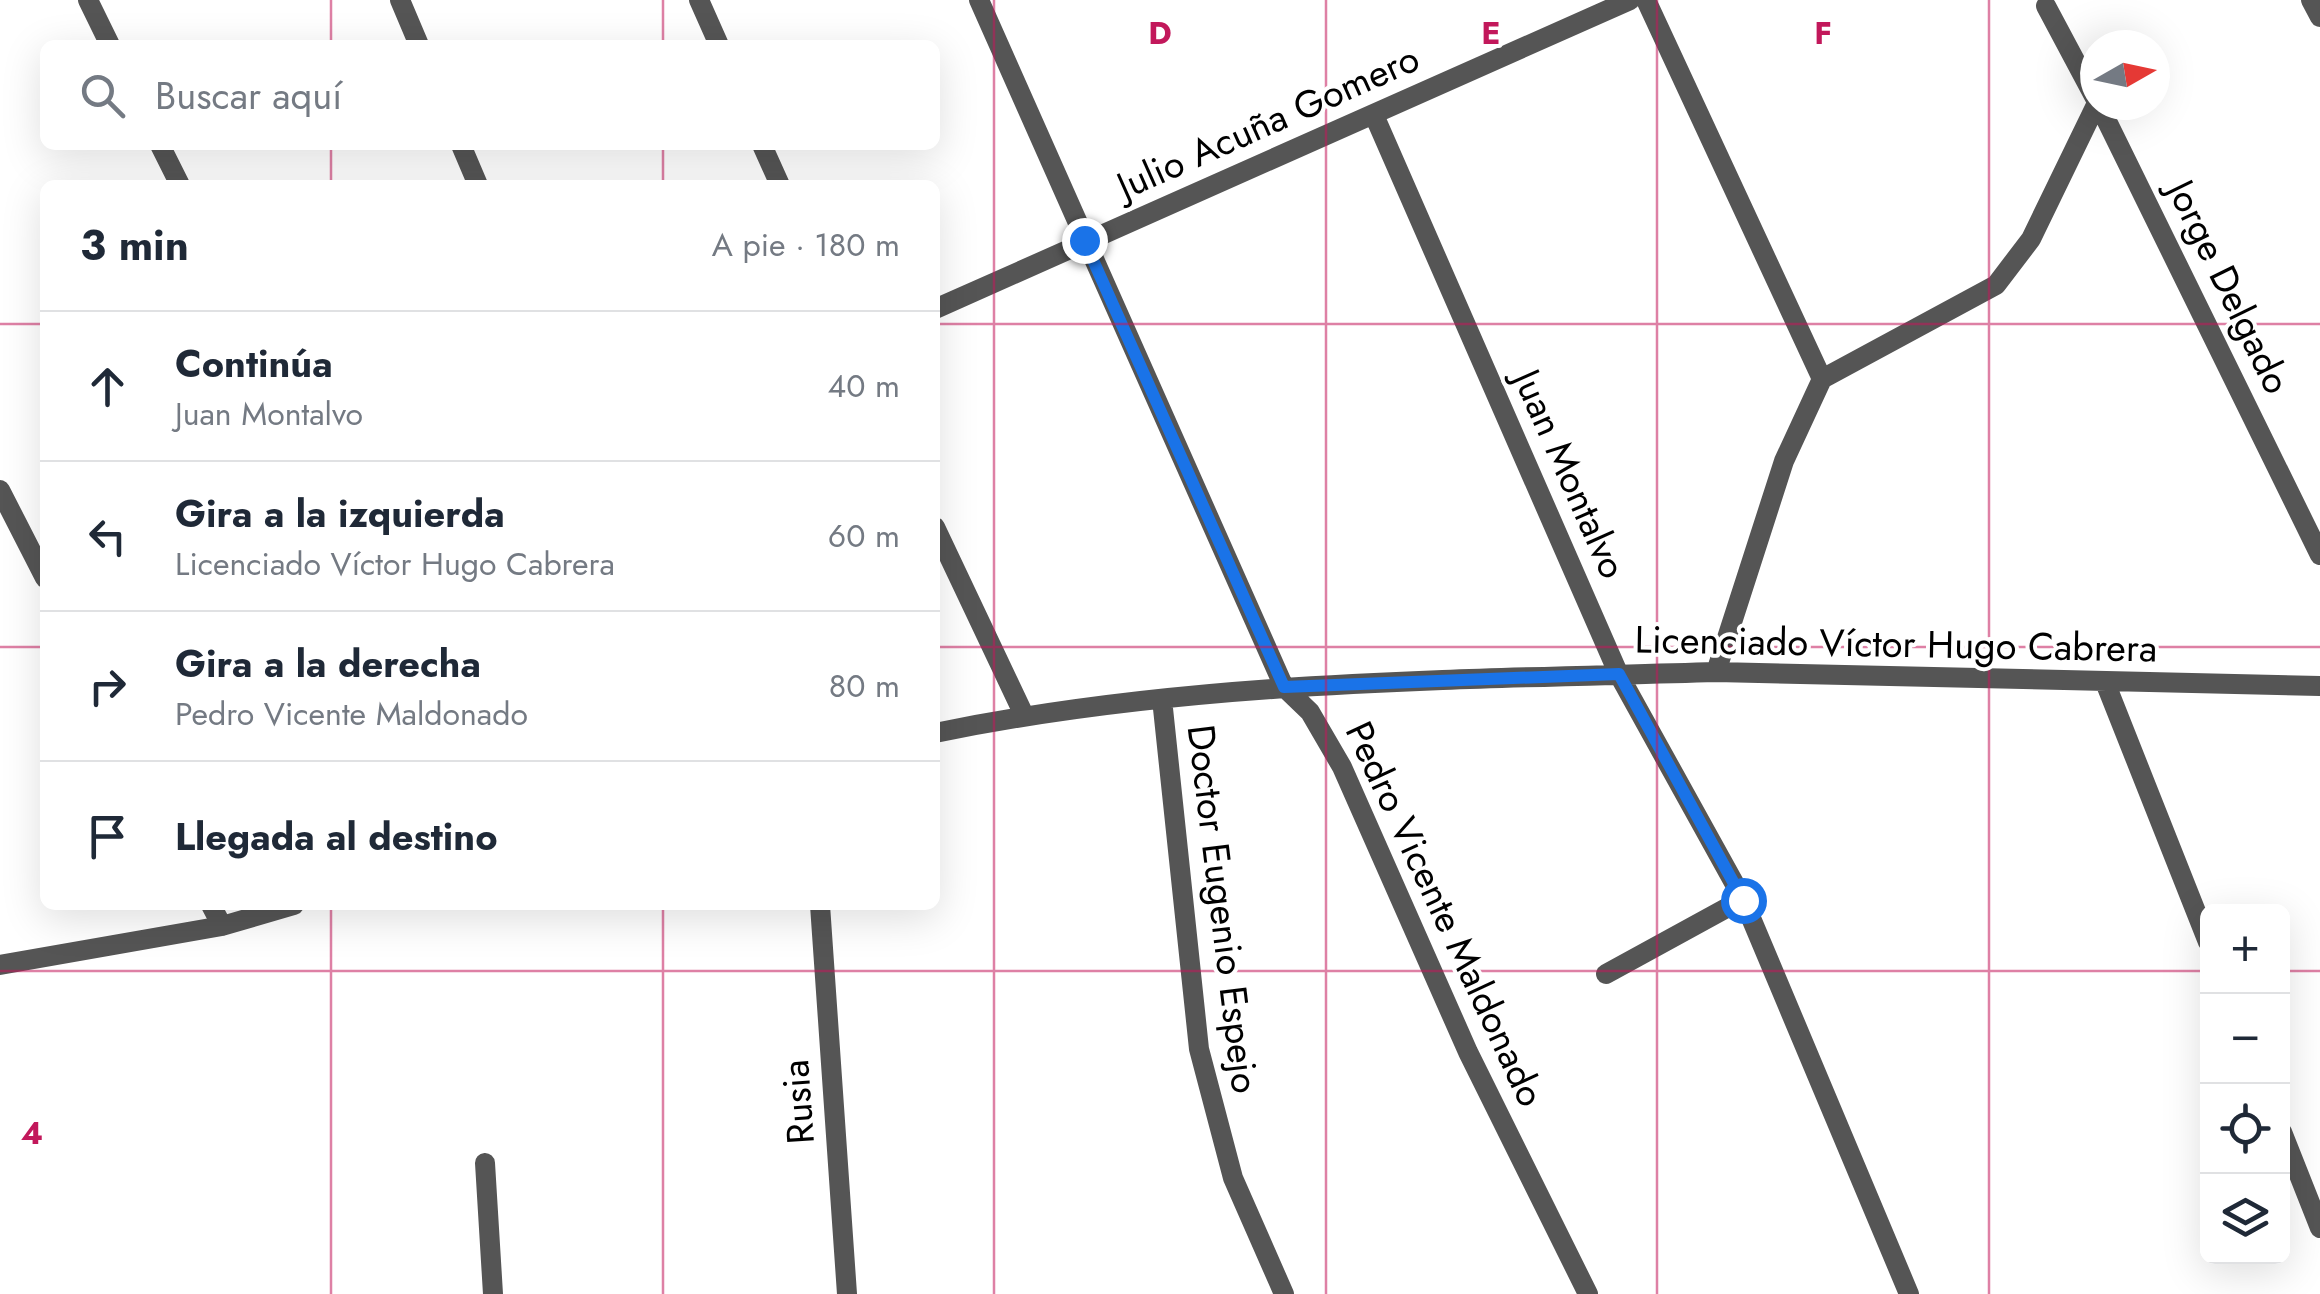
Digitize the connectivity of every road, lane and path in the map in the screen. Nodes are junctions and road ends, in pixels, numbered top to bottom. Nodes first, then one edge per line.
1 (88, 0) edge
2 (400, 0) edge
3 (699, 0) edge
4 (979, 0) edge
5 (1630, 0) edge
6 (1646, 0) edge
7 (2310, 0) edge
8 (2046, 6) dead end
9 (2320, 17) edge
10 (108, 40) edge
11 (417, 40) edge
12 (716, 40) edge
13 (2080, 70) edge
14 (1374, 115) junction
15 (2090, 120) edge
16 (2104, 120) edge
17 (162, 150) edge
18 (464, 150) edge
19 (764, 150) edge
20 (178, 180) edge
21 (476, 180) edge
22 (778, 180) edge
23 (1084, 240) junction
24 (940, 306) edge
25 (1822, 378) junction
26 (0, 490) edge
27 (940, 538) edge
28 (2320, 555) edge
29 (40, 568) edge
30 (1716, 672) junction
31 (1619, 674) junction
32 (2105, 682) junction
33 (2320, 686) edge
34 (1284, 687) junction
35 (1162, 699) junction
36 (1024, 715) junction
37 (940, 732) edge
38 (1743, 900) junction
39 (214, 910) edge
40 (277, 910) edge
41 (820, 910) edge
42 (2200, 922) edge
43 (222, 926) junction
44 (0, 966) edge
45 (1606, 974) dead end
46 (2290, 1152) edge
47 (485, 1163) dead end
48 (2320, 1228) edge
49 (493, 1294) edge
50 (846, 1294) edge
51 (1284, 1294) edge
52 (1588, 1294) edge
53 (1909, 1294) edge

1 - 10 street
2 - 11 street
3 - 12 street
4 - 23 street, Pedro Vicente Maldonado
5 - 14 street, Julio Acuña Gomero
6 - 25 street
7 - 9 street
8 - 13 street
14 - 23 street, Julio Acuña Gomero
14 - 31 street, Juan Montalvo
15 - 25 street
16 - 28 street, Jorge Delgado
17 - 20 street
18 - 21 street
19 - 22 street
23 - 24 street, Julio Acuña Gomero
23 - 34 street, Pedro Vicente Maldonado
25 - 30 street
26 - 29 street
27 - 36 street
30 - 31 street, Licenciado Víctor Hugo Cabrera
30 - 32 street, Licenciado Víctor Hugo Cabrera
31 - 34 street, Licenciado Víctor Hugo Cabrera
31 - 38 street, Juan Montalvo
32 - 33 street, Licenciado Víctor Hugo Cabrera
32 - 42 street
34 - 35 street, Licenciado Víctor Hugo Cabrera
34 - 52 street, Pedro Vicente Maldonado
35 - 36 street, Licenciado Víctor Hugo Cabrera
35 - 51 street, Doctor Eugenio Espejo
36 - 37 street, Licenciado Víctor Hugo Cabrera
38 - 45 street
38 - 53 street, Juan Montalvo
39 - 43 street
40 - 43 street
41 - 50 street, Rusia
43 - 44 street
46 - 48 street
47 - 49 street

